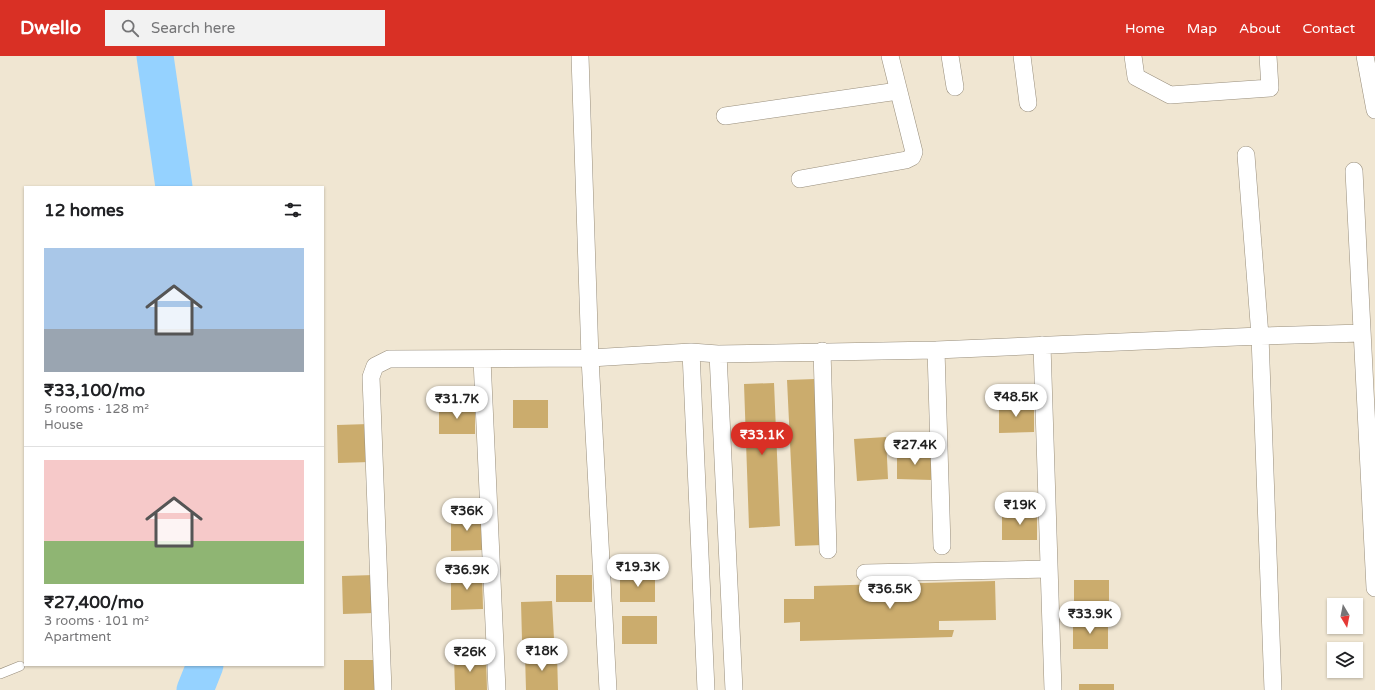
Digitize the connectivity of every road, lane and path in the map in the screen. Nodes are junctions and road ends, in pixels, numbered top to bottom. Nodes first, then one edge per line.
1 (580, 56) edge
2 (890, 56) edge
3 (950, 56) edge
4 (1022, 56) edge
5 (1133, 56) edge
6 (1268, 56) edge
7 (1365, 56) edge
8 (955, 87) dead end
9 (898, 91) junction
10 (1028, 103) dead end
11 (1375, 110) edge
12 (725, 116) dead end
13 (1246, 155) dead end
14 (1354, 171) dead end
15 (800, 179) dead end
16 (1362, 333) junction
17 (1260, 336) junction
18 (1042, 345) junction
19 (936, 350) junction
20 (822, 351) junction
21 (691, 352) junction
22 (718, 354) junction
23 (590, 358) junction
24 (482, 359) junction
25 (942, 546) dead end
26 (828, 550) dead end
27 (1049, 569) junction
28 (865, 573) dead end
29 (1375, 588) edge
30 (20, 666) dead end
31 (0, 674) edge
32 (383, 690) edge
33 (497, 690) edge
34 (608, 690) edge
35 (706, 690) edge
36 (734, 690) edge
37 (1053, 690) edge
38 (1273, 690) edge

1 - 23 street
2 - 9 street
3 - 8 street
4 - 10 street
5 - 6 street
7 - 11 street
9 - 12 street
9 - 15 street
13 - 17 street
14 - 16 street
16 - 17 street
16 - 29 street
17 - 18 street
17 - 38 street
18 - 19 street
18 - 27 street
19 - 20 street
19 - 25 street
20 - 22 street
20 - 26 street
21 - 22 street
21 - 23 street
21 - 35 street
22 - 36 street
23 - 24 street
23 - 34 street
24 - 32 street
24 - 33 street
27 - 28 street
27 - 37 street
30 - 31 lane

